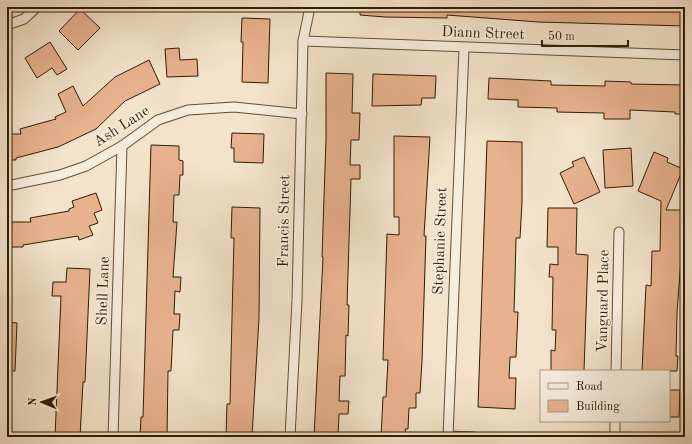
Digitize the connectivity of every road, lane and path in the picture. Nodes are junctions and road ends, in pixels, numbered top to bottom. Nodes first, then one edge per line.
1 (37, 7) edge
2 (310, 7) edge
3 (7, 25) edge
4 (303, 41) junction
5 (464, 48) junction
6 (685, 55) edge
7 (302, 114) junction
8 (122, 146) junction
9 (7, 186) edge
10 (619, 232) dead end
11 (616, 370) edge
12 (615, 422) edge
13 (113, 437) edge
14 (290, 437) edge
15 (474, 437) edge
16 (614, 437) edge

1 - 3 street
2 - 4 street, Francis Street
4 - 5 street, Diann Street
4 - 7 street, Francis Street
5 - 6 street, Diann Street
5 - 15 street, Stephanie Street
7 - 8 street, Ash Lane
7 - 14 street, Francis Street
8 - 9 street, Ash Lane
8 - 13 street, Shell Lane
10 - 11 street, Vanguard Place
12 - 16 street

